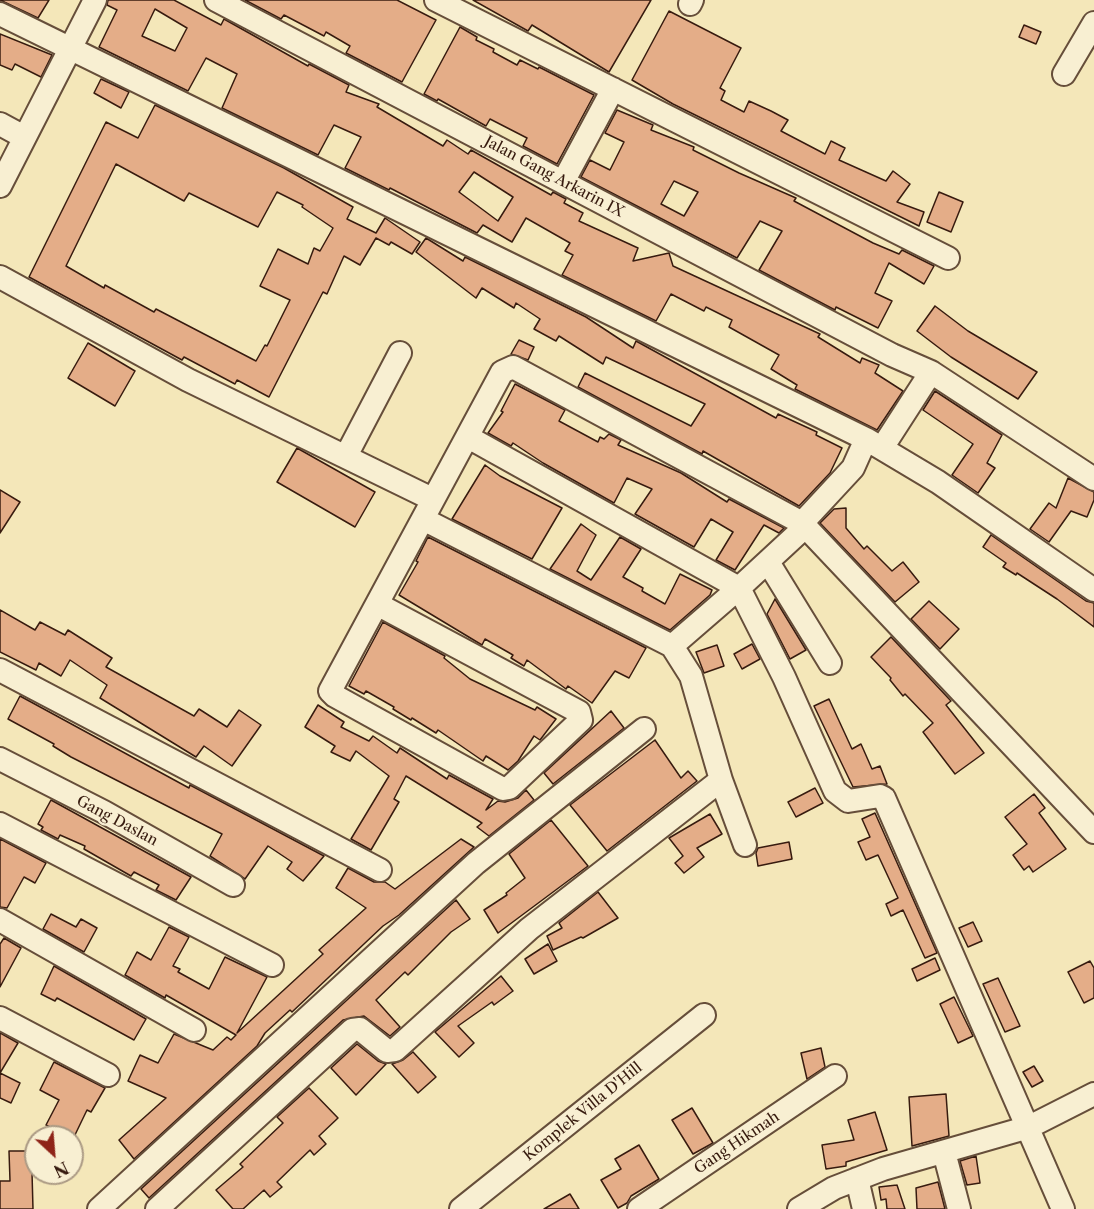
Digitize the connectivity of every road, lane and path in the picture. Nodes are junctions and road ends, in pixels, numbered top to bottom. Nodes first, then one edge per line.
1 (95, 0) edge
2 (216, 0) edge
3 (436, 0) edge
4 (0, 14) edge
5 (1090, 37) edge
6 (70, 51) junction
7 (1064, 74) dead end
8 (613, 90) junction
9 (0, 124) edge
10 (24, 137) junction
11 (563, 182) junction
12 (0, 186) edge
13 (948, 258) dead end
14 (0, 277) edge
15 (400, 353) dead end
16 (931, 372) junction
17 (468, 438) junction
18 (874, 444) junction
19 (346, 456) junction
20 (1094, 479) edge
21 (428, 509) junction
22 (804, 524) junction
23 (768, 562) junction
24 (739, 588) junction
25 (1094, 590) edge
26 (377, 604) junction
27 (672, 646) junction
28 (830, 663) dead end
29 (0, 670) edge
30 (644, 729) dead end
31 (0, 759) edge
32 (721, 780) junction
33 (0, 824) edge
34 (1094, 832) edge
35 (745, 845) dead end
36 (380, 870) dead end
37 (233, 885) dead end
38 (0, 920) edge
39 (272, 965) dead end
40 (704, 1015) dead end
41 (0, 1018) edge
42 (194, 1030) dead end
43 (108, 1076) dead end
44 (835, 1076) dead end
45 (1094, 1094) edge
46 (1029, 1127) junction
47 (944, 1152) junction
48 (857, 1179) junction
49 (99, 1209) edge
50 (157, 1209) edge
51 (461, 1209) edge
52 (639, 1209) edge
53 (800, 1209) edge
54 (864, 1209) edge
55 (959, 1209) edge
56 (1063, 1209) edge

1 - 6 street
2 - 11 street, Jalan Gang Arkarin IX
3 - 8 street
4 - 6 street
5 - 7 street
6 - 10 street
6 - 18 street
8 - 11 street
8 - 13 street
9 - 10 street
10 - 12 street
11 - 16 street, Jalan Gang Arkarin IX
14 - 19 street
15 - 19 street
16 - 18 street
16 - 20 street, Jalan Gang Arkarin IX
17 - 21 street
17 - 22 street
17 - 24 street
18 - 22 street
18 - 25 street
19 - 21 street
21 - 26 street
21 - 27 street
22 - 23 street
22 - 34 street
23 - 24 street
23 - 28 street
24 - 27 street
24 - 46 street
26 - 26 street
27 - 32 street
29 - 36 street
30 - 49 street
31 - 37 street, Gang Daslan
32 - 35 street
32 - 50 street
33 - 39 street
38 - 42 street
40 - 51 street, Komplek Villa D'Hill
41 - 43 street
44 - 52 street, Gang Hikmah
45 - 46 street
46 - 47 street
46 - 56 street
47 - 48 street
47 - 55 street
48 - 53 street
48 - 54 street

